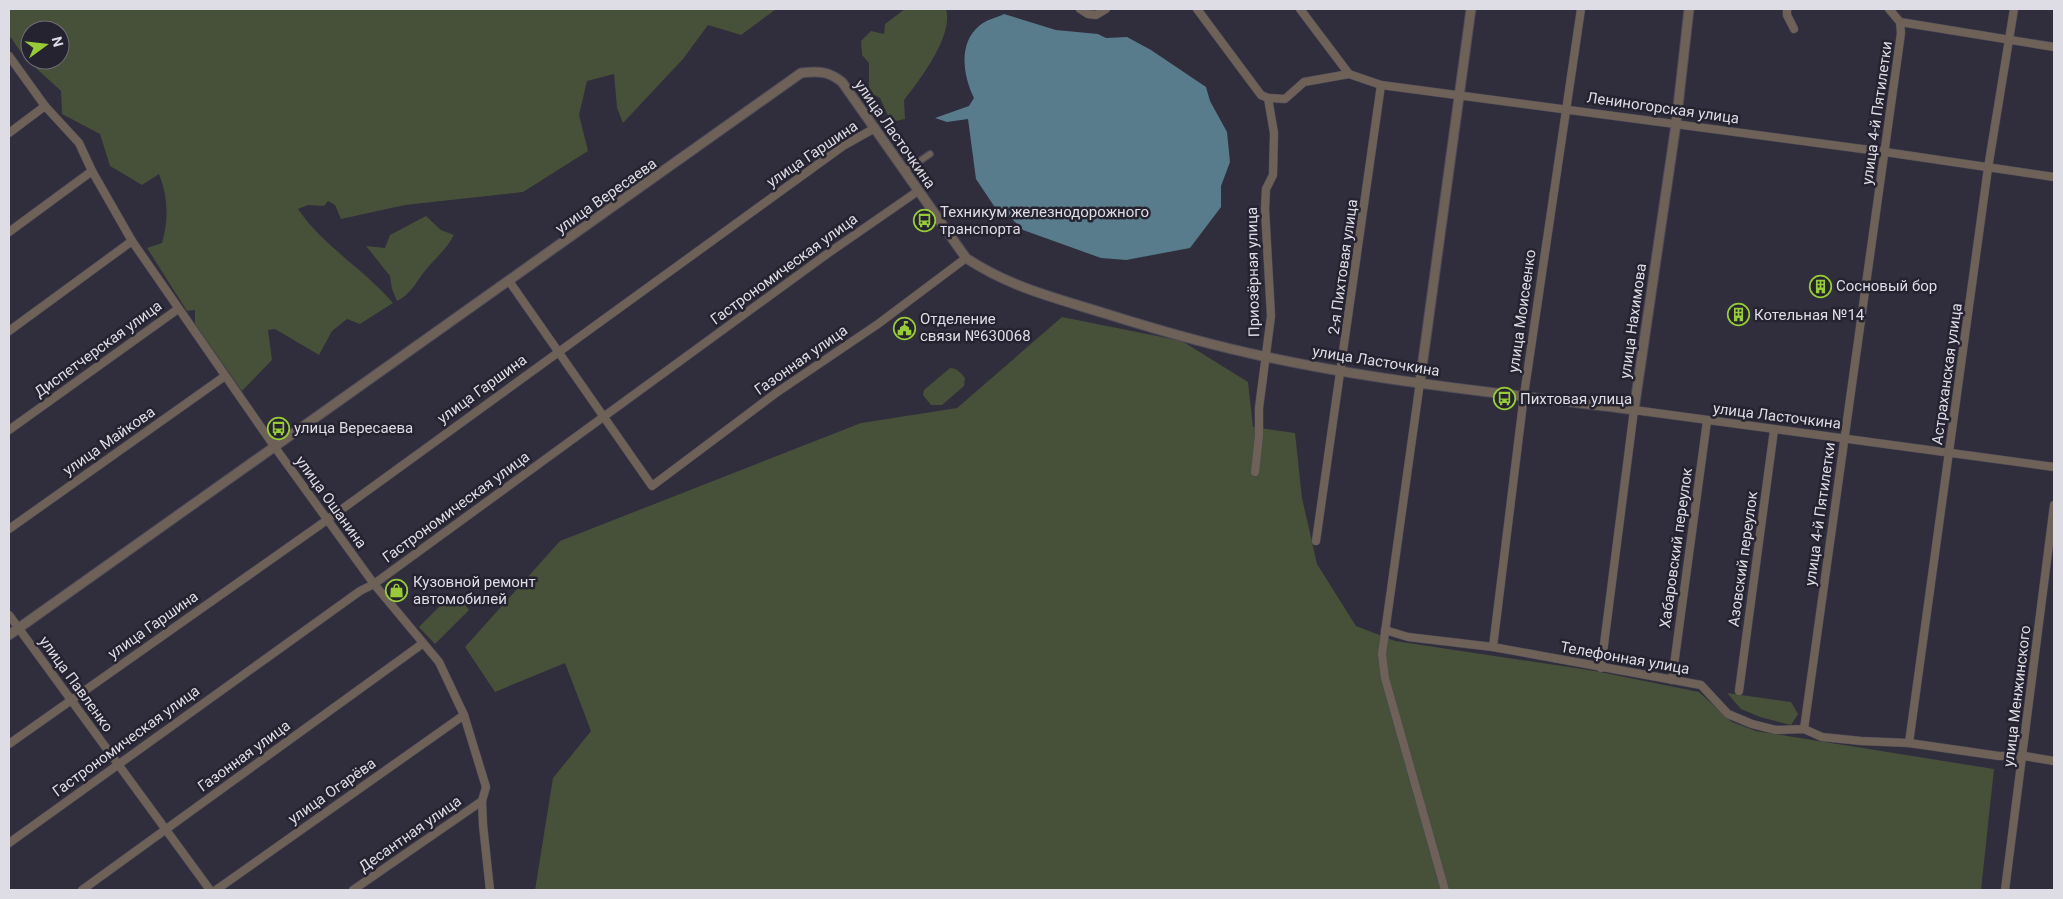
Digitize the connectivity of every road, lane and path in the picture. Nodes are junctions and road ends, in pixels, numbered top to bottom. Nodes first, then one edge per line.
1 (1080, 9) edge
2 (1106, 9) edge
3 (1197, 9) edge
4 (1300, 9) edge
5 (1471, 9) edge
6 (1581, 9) edge
7 (1689, 9) edge
8 (1787, 9) edge
9 (1890, 9) edge
10 (2014, 9) edge
11 (1900, 22) junction
12 (1794, 29) dead end
13 (2010, 40) junction
14 (2054, 47) edge
15 (9, 56) edge
16 (802, 73) joint
17 (1349, 74) junction
18 (1381, 85) junction
19 (1460, 95) junction
20 (1268, 98) junction
21 (45, 106) junction
22 (1565, 108) junction
23 (1676, 124) junction
24 (875, 128) junction
25 (9, 133) edge
26 (1885, 152) junction
27 (930, 154) dead end
28 (1988, 168) junction
29 (92, 171) junction
30 (905, 171) junction
31 (2054, 177) edge
32 (918, 191) junction
33 (9, 232) edge
34 (132, 241) junction
35 (966, 258) junction
36 (509, 281) junction
37 (178, 309) junction
38 (9, 331) edge
39 (558, 351) junction
40 (1267, 357) junction
41 (1342, 370) junction
42 (225, 376) junction
43 (1420, 382) junction
44 (1524, 395) junction
45 (1634, 410) junction
46 (603, 417) junction
47 (1707, 421) junction
48 (9, 430) edge
49 (1774, 430) junction
50 (1844, 438) junction
51 (274, 446) junction
52 (1950, 454) junction
53 (2054, 467) edge
54 (1255, 472) dead end
55 (2054, 505) edge
56 (327, 520) junction
57 (9, 529) edge
58 (1316, 541) dead end
59 (374, 584) junction
60 (9, 615) edge
61 (18, 628) junction
62 (1385, 630) junction
63 (9, 635) edge
64 (422, 644) junction
65 (1493, 647) junction
66 (1601, 668) junction
67 (1672, 680) junction
68 (1739, 691) dead end
69 (71, 699) junction
70 (464, 715) junction
71 (1804, 729) junction
72 (1909, 743) junction
73 (9, 744) edge
74 (2024, 756) junction
75 (2054, 761) edge
76 (118, 765) junction
77 (482, 801) junction
78 (166, 830) junction
79 (9, 843) edge
80 (82, 890) edge
81 (210, 890) edge
82 (216, 890) edge
83 (353, 890) edge
84 (490, 890) edge
85 (1445, 890) edge
86 (2005, 890) edge

1 - 2 street
3 - 20 street
4 - 17 street
5 - 19 street
6 - 22 street, улица Моисеенко
7 - 23 street, улица Нахимова
8 - 12 street
9 - 11 street, улица 4-й Пятилетки
10 - 13 street, Астраханская улица
11 - 13 street
11 - 26 street, улица 4-й Пятилетки
13 - 14 street
13 - 28 street, Астраханская улица
15 - 21 street, улица Ошанина
16 - 24 street, улица Ласточкина
16 - 36 street, улица Вересаева
17 - 18 street, Лениногорская улица
17 - 20 street
18 - 19 street, Лениногорская улица
18 - 41 street, 2-я Пихтовая улица
19 - 22 street, Лениногорская улица
19 - 43 street
20 - 40 street, Приозёрная улица
21 - 25 street
21 - 29 street, улица Ошанина
22 - 23 street, Лениногорская улица
22 - 44 street, улица Моисеенко
23 - 26 street, Лениногорская улица
23 - 45 street, улица Нахимова
24 - 30 street, улица Ласточкина
24 - 39 street, улица Гаршина
26 - 28 street, Лениногорская улица
26 - 50 street, улица 4-й Пятилетки
27 - 30 street
28 - 31 street, Лениногорская улица
28 - 52 street, Астраханская улица
29 - 33 street
29 - 34 street, улица Ошанина
30 - 32 street, улица Ласточкина
32 - 35 street, улица Ласточкина
32 - 46 street, Гастрономическая улица
34 - 37 street, улица Ошанина
34 - 38 street
35 - 40 street, улица Ласточкина
35 - 46 street, Газонная улица
36 - 39 street
36 - 51 street, улица Вересаева
37 - 42 street, улица Ошанина
37 - 48 street, Диспетчерская улица
39 - 46 street
39 - 56 street, улица Гаршина
40 - 41 street, улица Ласточкина
40 - 54 street, Приозёрная улица
41 - 43 street, улица Ласточкина
41 - 58 street, 2-я Пихтовая улица
42 - 51 street, улица Ошанина
42 - 57 street, улица Майкова
43 - 44 street, улица Ласточкина
43 - 62 street
44 - 45 street, улица Ласточкина
44 - 65 street, улица Моисеенко
45 - 47 street, улица Ласточкина
45 - 66 street, улица Нахимова
46 - 59 street, Гастрономическая улица
47 - 49 street, улица Ласточкина
47 - 67 street, Хабаровский переулок
49 - 50 street, улица Ласточкина
49 - 68 street, Азовский переулок
50 - 52 street, улица Ласточкина
50 - 71 street, улица 4-й Пятилетки
51 - 56 street, улица Ошанина
51 - 61 street, улица Вересаева
52 - 53 street, улица Ласточкина
52 - 72 street, Астраханская улица
55 - 74 street, улица Менжинского
56 - 59 street, улица Ошанина
56 - 69 street, улица Гаршина
59 - 64 street, улица Ошанина
59 - 76 street, Гастрономическая улица
60 - 61 street, улица Павленко
61 - 63 street, улица Вересаева
61 - 69 street, улица Павленко
62 - 65 street, Телефонная улица
62 - 85 street
64 - 70 street, улица Ошанина
64 - 78 street, Газонная улица
65 - 66 street, Телефонная улица
66 - 67 street, Телефонная улица
67 - 71 street, Телефонная улица
69 - 73 street, улица Гаршина
69 - 76 street, улица Павленко
70 - 77 street, улица Ошанина
70 - 82 street, улица Огарёва
71 - 72 street, Телефонная улица
72 - 74 street, Телефонная улица
74 - 75 street, Телефонная улица
74 - 86 street, улица Менжинского
76 - 78 street, улица Павленко
76 - 79 street, Гастрономическая улица
77 - 83 street, Десантная улица
77 - 84 street, улица Ошанина
78 - 80 street, Газонная улица
78 - 81 street, улица Павленко

